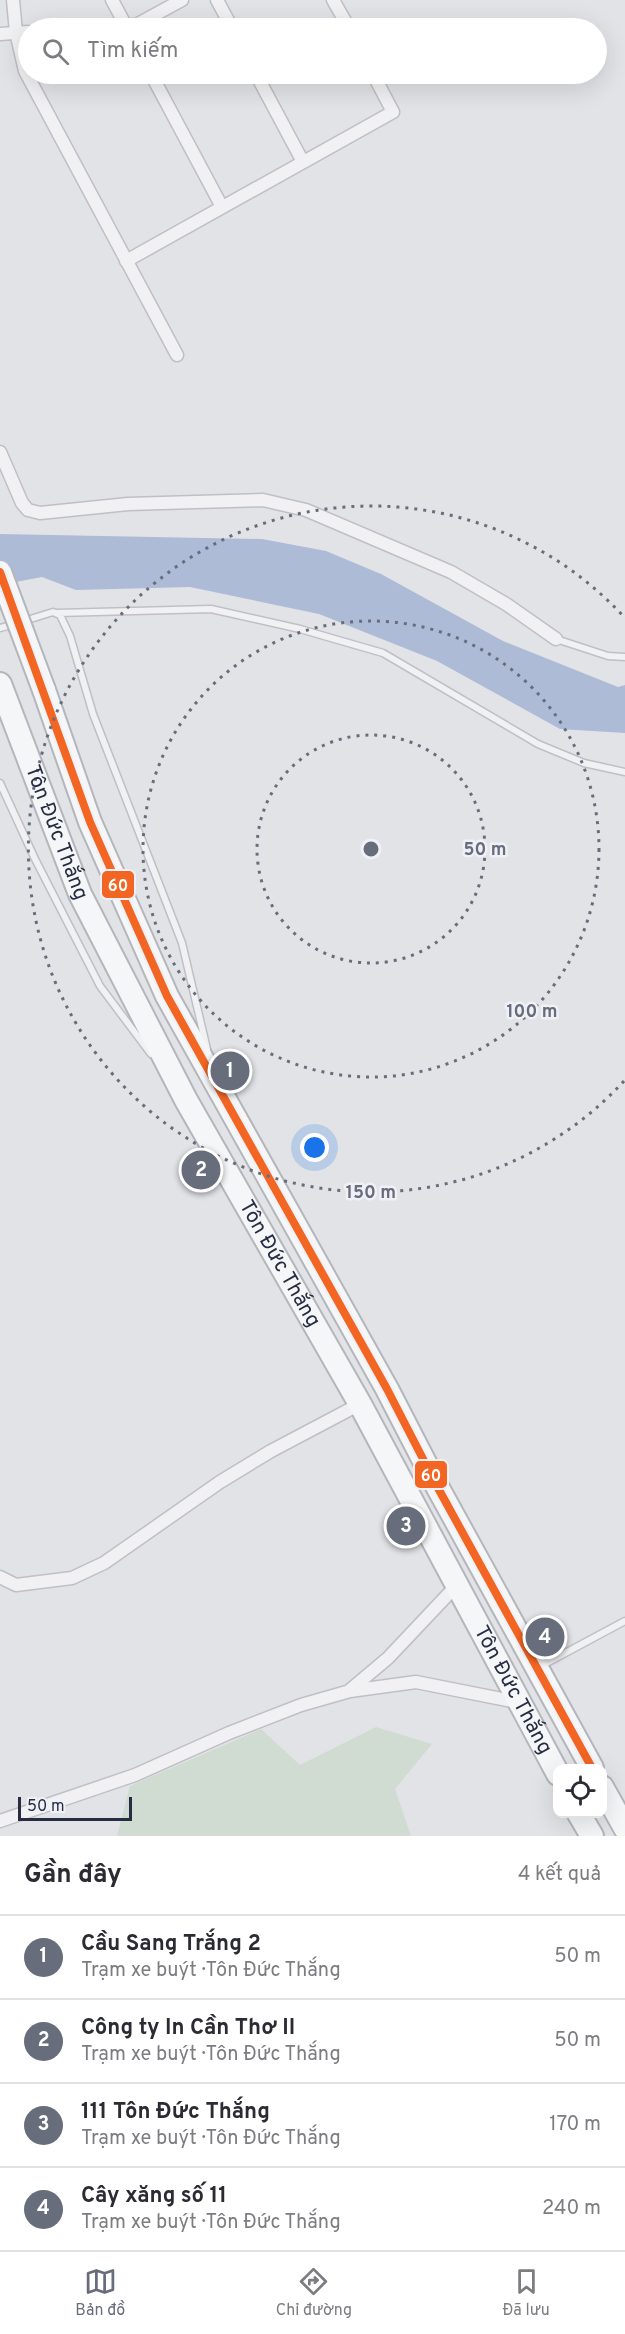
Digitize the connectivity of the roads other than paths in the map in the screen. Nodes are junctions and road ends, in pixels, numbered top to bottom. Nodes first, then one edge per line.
1 (13, 0) edge
2 (112, 0) edge
3 (182, 0) edge
4 (217, 0) edge
5 (333, 0) edge
6 (18, 18) edge
7 (122, 18) edge
8 (149, 18) edge
9 (227, 18) edge
10 (343, 18) edge
11 (18, 32) edge
12 (0, 33) edge
13 (32, 84) edge
14 (156, 84) edge
15 (261, 84) edge
16 (378, 84) edge
17 (303, 162) junction
18 (222, 207) junction
19 (126, 261) junction
20 (177, 355) dead end
21 (0, 452) edge
22 (4, 475) edge
23 (0, 572) edge
24 (57, 613) junction
25 (0, 628) edge
26 (556, 639) joint
27 (625, 657) edge
28 (0, 684) edge
29 (625, 772) edge
30 (0, 783) edge
31 (216, 1085) junction
32 (186, 1100) junction
33 (387, 1389) junction
34 (360, 1404) junction
35 (0, 1577) edge
36 (456, 1586) junction
37 (625, 1621) edge
38 (537, 1668) junction
39 (350, 1691) junction
40 (518, 1702) junction
41 (590, 1764) edge
42 (553, 1765) edge
43 (607, 1794) edge
44 (581, 1818) edge
45 (0, 1821) edge
46 (625, 1828) edge
47 (592, 1836) edge

1 - 6 street
2 - 7 street
3 - 8 street
4 - 9 street
5 - 10 street
11 - 12 street
13 - 19 street
14 - 18 street
15 - 17 street
16 - 17 street
17 - 18 street
18 - 19 street
19 - 20 street
21 - 22 street
22 - 26 street
23 - 31 highway, Tôn Đức Thắng, bridge
24 - 25 lane
24 - 29 lane
24 - 31 lane
26 - 27 lane
28 - 32 highway, Tôn Đức Thắng
30 - 32 lane
31 - 33 highway, Tôn Đức Thắng
32 - 34 highway, Tôn Đức Thắng
33 - 34 highway
33 - 38 highway, Tôn Đức Thắng
34 - 35 street
34 - 36 highway, Tôn Đức Thắng
36 - 39 street
36 - 40 highway, Tôn Đức Thắng
37 - 38 lane
38 - 41 highway, Tôn Đức Thắng
39 - 40 street
39 - 45 street
40 - 42 highway, Tôn Đức Thắng
43 - 46 highway
44 - 47 highway

